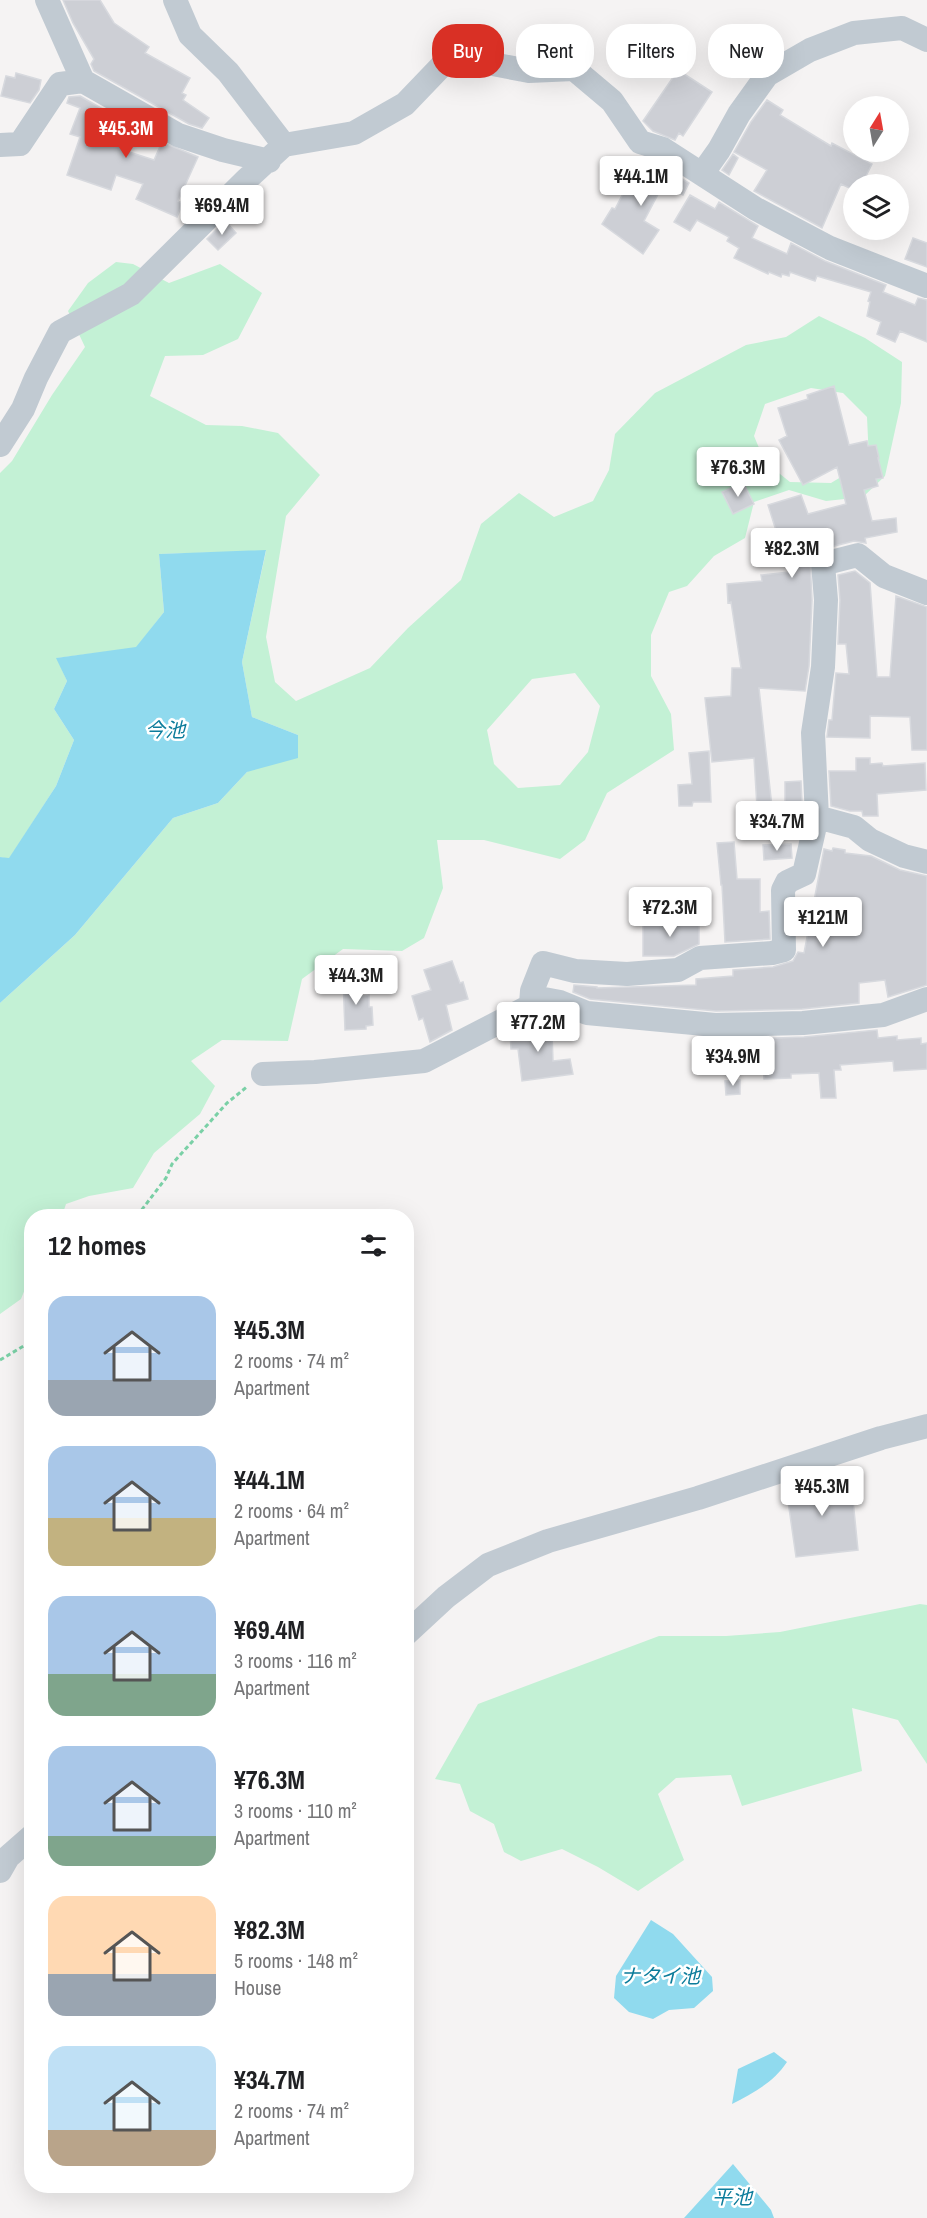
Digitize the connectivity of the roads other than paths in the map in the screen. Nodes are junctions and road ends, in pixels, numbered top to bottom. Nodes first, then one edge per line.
1 (47, 0) edge
2 (175, 0) edge
3 (927, 40) edge
4 (83, 81) junction
5 (0, 145) edge
6 (277, 153) junction
7 (702, 174) junction
8 (927, 286) edge
9 (0, 445) edge
10 (927, 593) edge
11 (818, 817) junction
12 (927, 862) edge
13 (927, 999) edge
14 (531, 1004) junction
15 (264, 1074) road end
16 (927, 1426) edge
17 (414, 1627) edge
18 (24, 1843) edge
19 (0, 1871) edge

1 - 4 street
2 - 6 street
3 - 7 street
4 - 5 street
4 - 6 street
6 - 7 street
6 - 9 street
7 - 8 street
10 - 11 street
11 - 12 street
11 - 14 street
13 - 14 street
14 - 15 street
16 - 17 street
18 - 19 street

